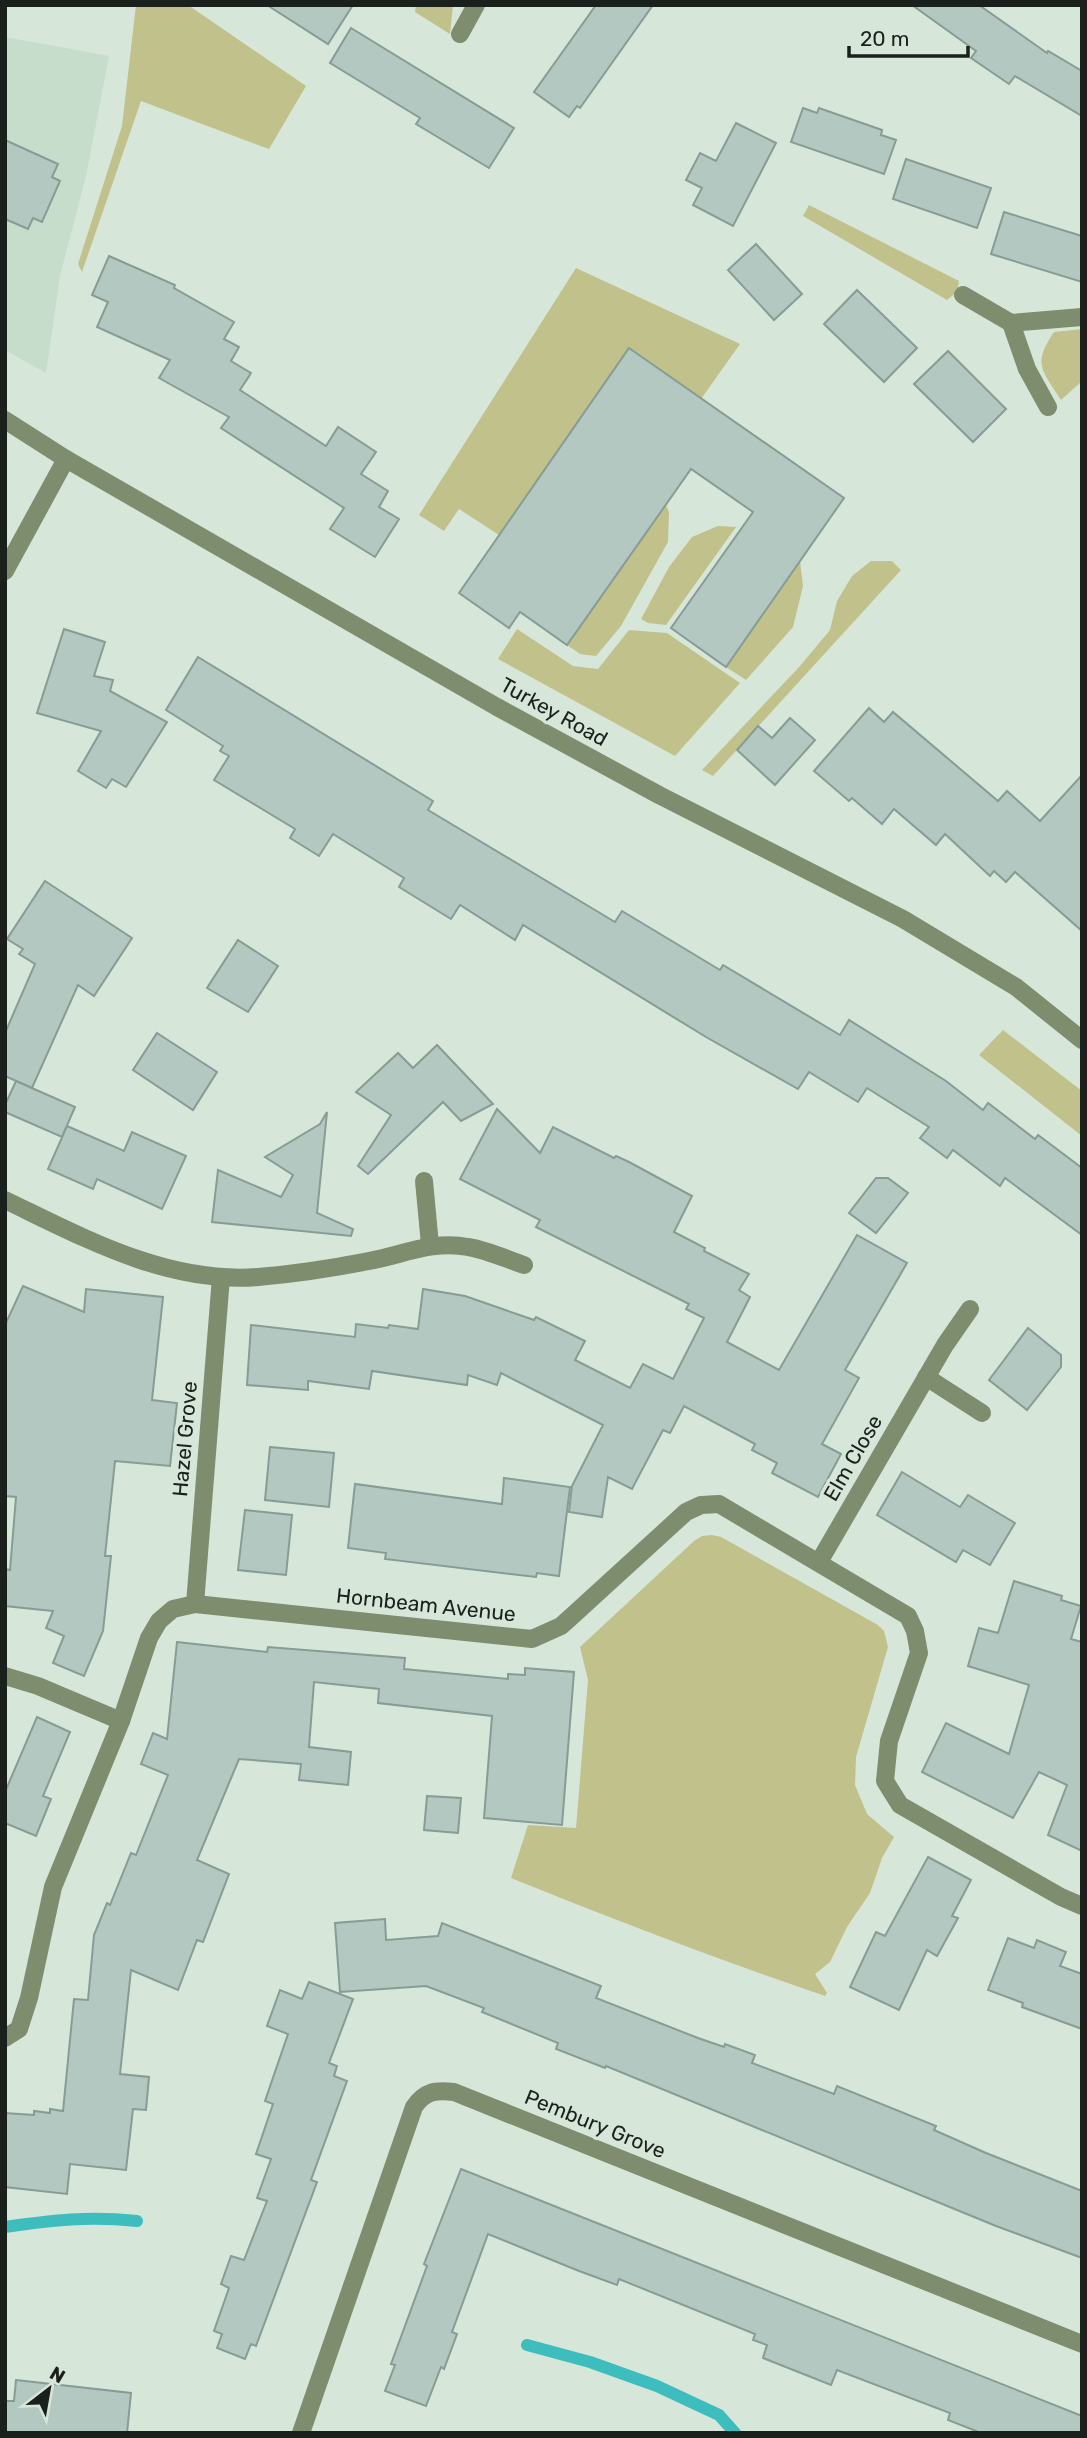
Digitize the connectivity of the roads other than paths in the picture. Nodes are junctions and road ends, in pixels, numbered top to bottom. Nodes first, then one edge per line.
1 (476, 5) edge
2 (460, 34) dead end
3 (963, 295) dead end
4 (1082, 317) edge
5 (1011, 323) junction
6 (1048, 407) dead end
7 (5, 420) edge
8 (66, 459) junction
9 (5, 571) edge
10 (1082, 1040) edge
11 (424, 1181) dead end
12 (5, 1200) edge
13 (430, 1245) junction
14 (524, 1265) dead end
15 (221, 1277) junction
16 (970, 1309) dead end
17 (926, 1377) junction
18 (982, 1413) dead end
19 (819, 1562) junction
20 (195, 1604) junction
21 (5, 1675) edge
22 (121, 1721) junction
23 (1082, 1906) edge
24 (5, 2038) edge
25 (1082, 2344) edge
26 (302, 2433) edge

1 - 2 street
3 - 5 street
4 - 5 street
5 - 6 street
7 - 8 street, Turkey Road
8 - 9 street
8 - 10 street, Turkey Road
11 - 13 street
12 - 15 street
13 - 14 street
13 - 15 street
15 - 20 street, Hazel Grove
16 - 17 street, Elm Close
17 - 18 street
17 - 19 street, Elm Close
19 - 20 street, Hornbeam Avenue
19 - 23 street, Hornbeam Avenue
20 - 22 street, Hornbeam Avenue
21 - 22 street
22 - 24 street, Hornbeam Avenue
25 - 26 street, Pembury Grove

